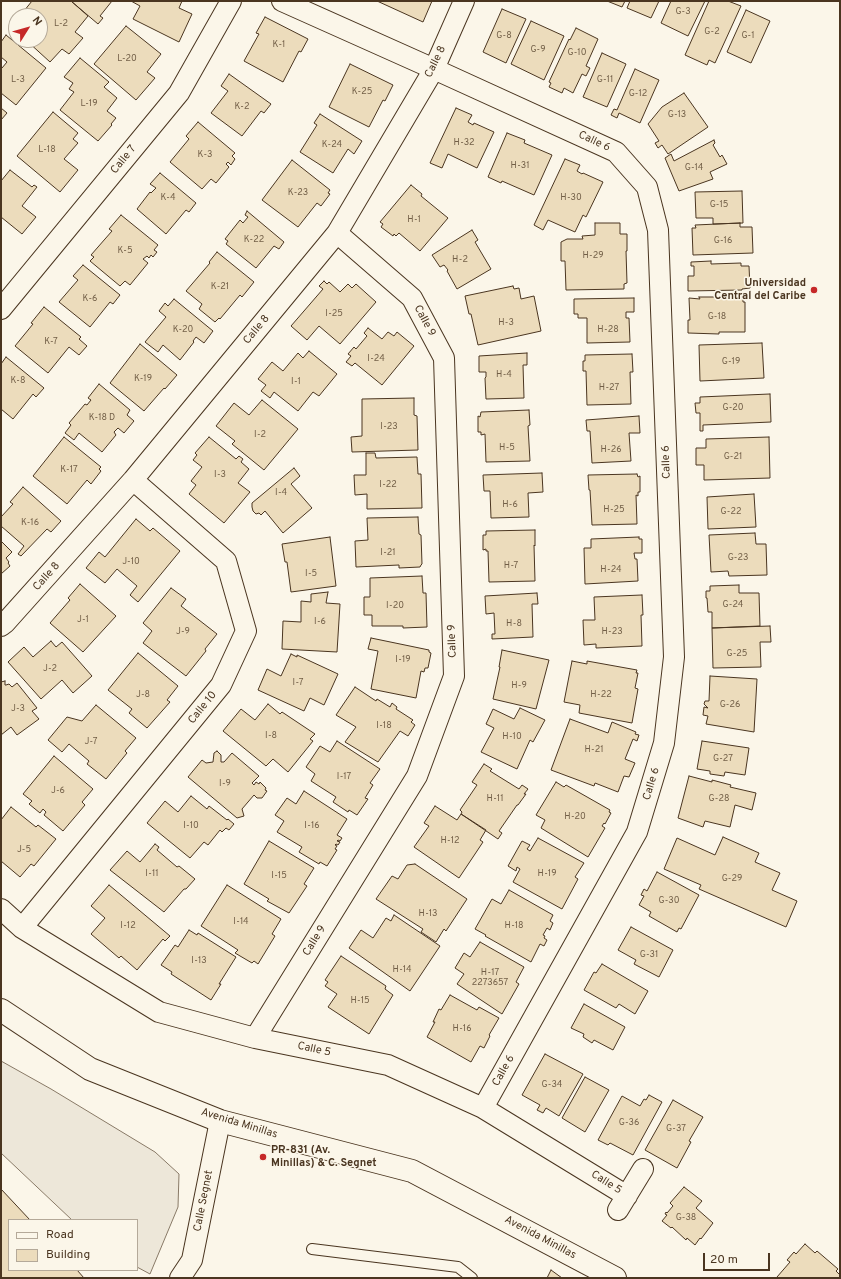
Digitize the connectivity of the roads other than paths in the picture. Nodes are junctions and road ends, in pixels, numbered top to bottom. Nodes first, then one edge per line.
1 (231, 1) edge
2 (282, 1) edge
3 (464, 1) edge
4 (434, 69) junction
5 (337, 233) junction
6 (1, 309) edge
7 (133, 480) junction
8 (1, 626) edge
9 (1, 909) edge
10 (22, 928) junction
11 (1, 1010) edge
12 (255, 1038) junction
13 (483, 1108) junction
14 (220, 1121) junction
15 (643, 1169) dead end
16 (312, 1249) dead end
17 (180, 1278) edge
18 (472, 1278) edge
19 (615, 1278) edge

1 - 6 street, Calle 7
2 - 4 street, Calle 6
3 - 4 street, Calle 8
4 - 5 street, Calle 8
4 - 13 street, Calle 6
5 - 7 street, Calle 8
5 - 12 street, Calle 9
7 - 8 street, Calle 8
7 - 10 street, Calle 10
9 - 10 street, Calle 5
10 - 12 street, Calle 5
11 - 14 main road, Avenida Minillas
12 - 13 street, Calle 5
13 - 15 street, Calle 5
14 - 17 street, Calle Segnet
14 - 19 main road, Avenida Minillas
16 - 18 lane

